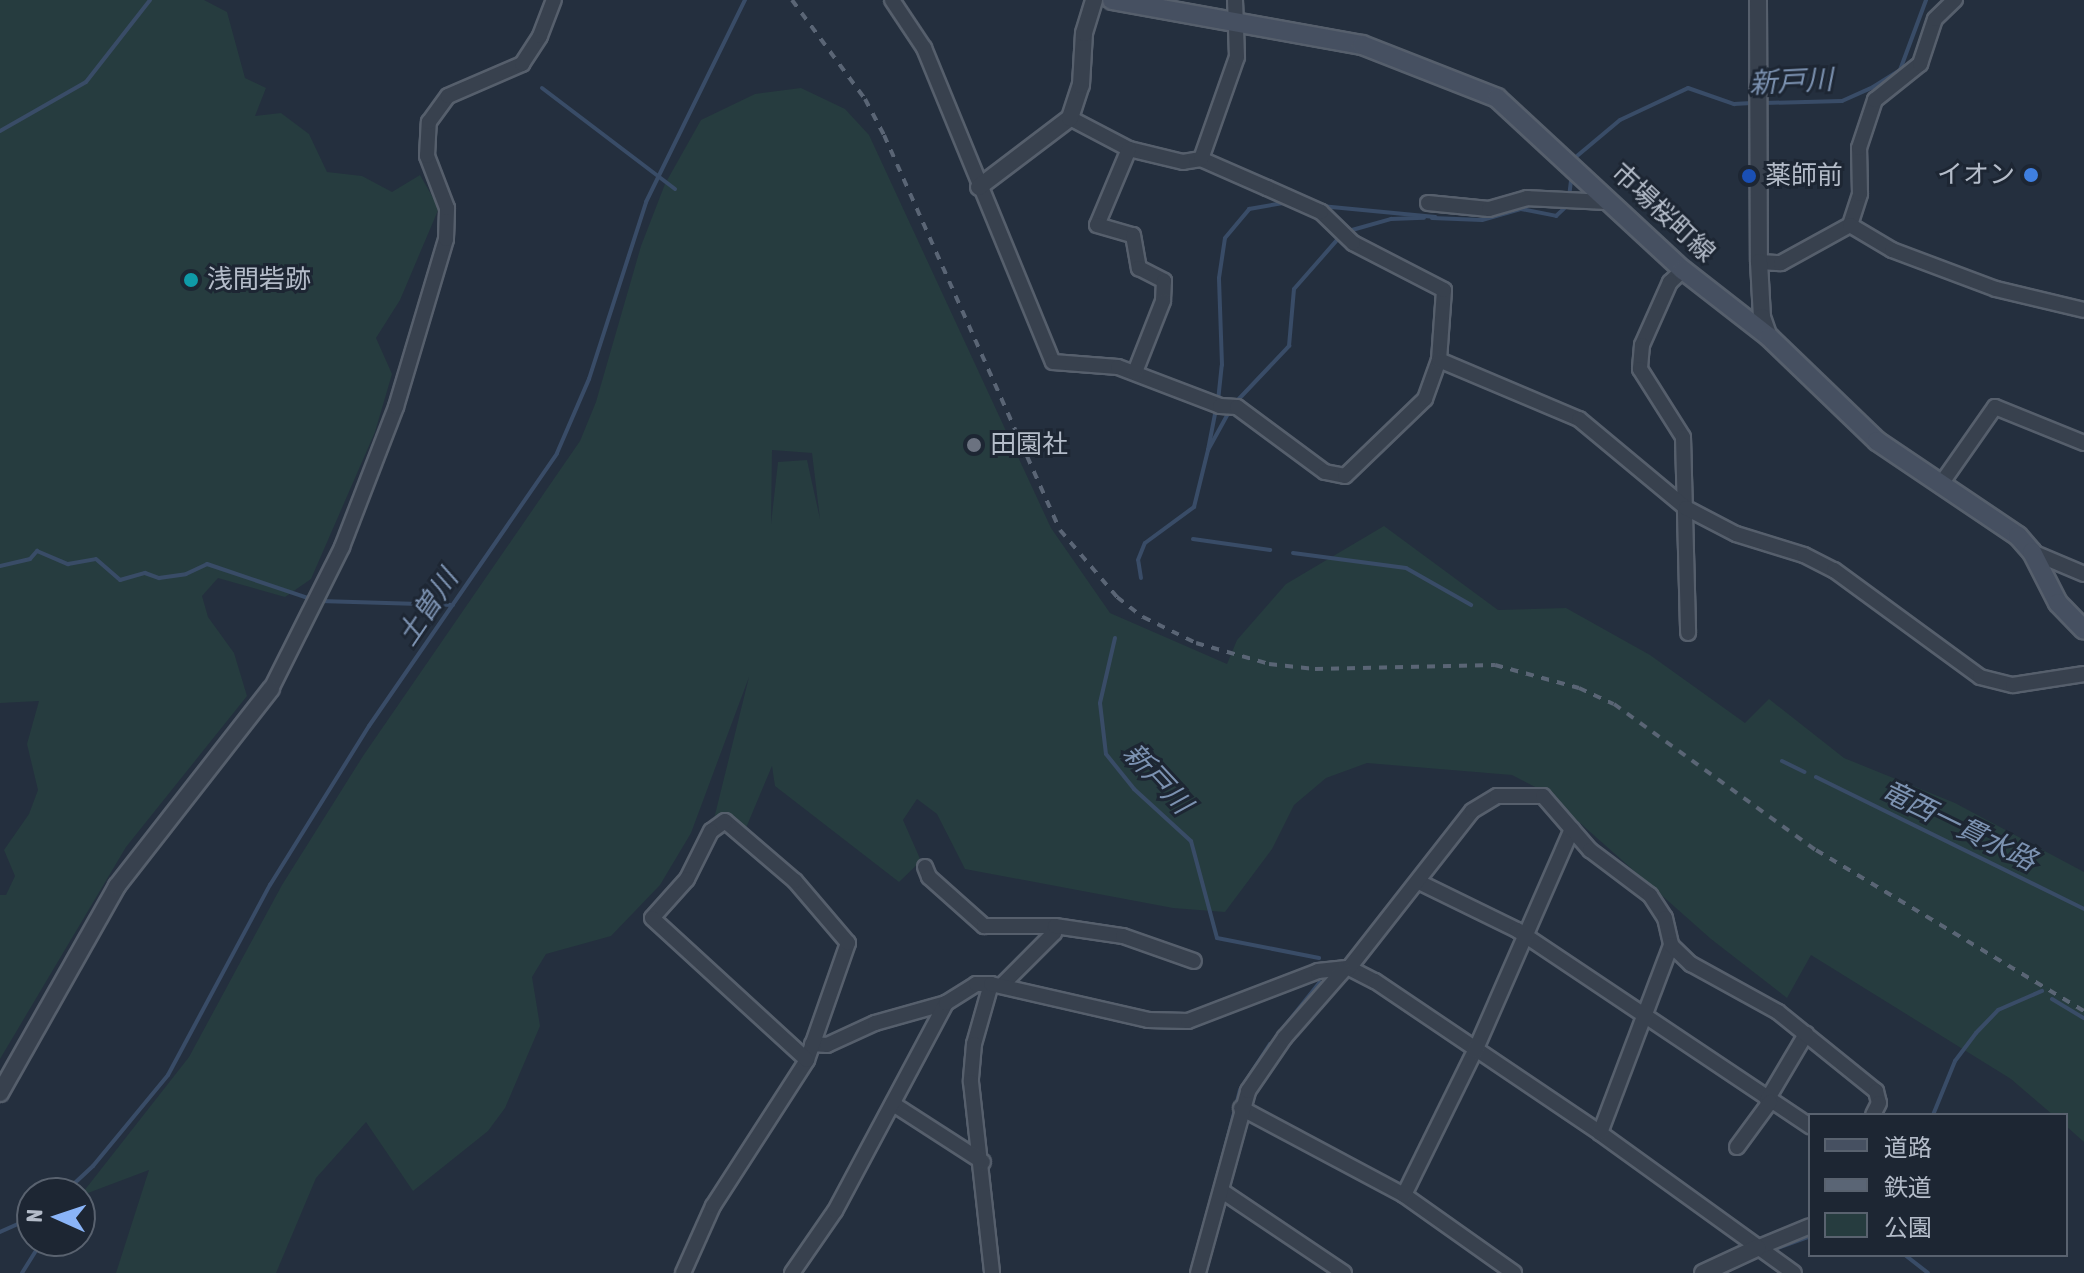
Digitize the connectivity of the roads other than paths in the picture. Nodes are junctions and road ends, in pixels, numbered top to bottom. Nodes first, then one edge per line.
1 (554, 0) edge
2 (892, 0) edge
3 (1094, 0) edge
4 (1112, 0) edge
5 (1235, 0) edge
6 (1758, 0) edge
7 (1955, 0) edge
8 (1232, 24) junction
9 (1070, 118) junction
10 (1129, 149) junction
11 (1201, 159) junction
12 (979, 187) junction
13 (1610, 202) junction
14 (1428, 203) dead end
15 (1850, 225) junction
16 (1759, 262) junction
17 (1683, 270) junction
18 (2084, 310) edge
19 (1769, 337) junction
20 (1439, 360) junction
21 (1135, 372) junction
22 (2084, 443) edge
23 (1941, 484) junction
24 (1686, 508) junction
25 (2032, 552) junction
26 (2084, 574) edge
27 (2084, 630) edge
28 (1688, 633) dead end
29 (2084, 674) edge
30 (271, 689) joint
31 (1572, 829) junction
32 (925, 867) dead end
33 (1419, 882) junction
34 (1055, 926) junction
35 (1525, 936) junction
36 (1671, 945) junction
37 (1194, 961) dead end
38 (1346, 970) junction
39 (996, 984) junction
40 (946, 1003) junction
41 (1643, 1018) junction
42 (1806, 1034) junction
43 (812, 1044) junction
44 (1475, 1051) junction
45 (807, 1060) junction
46 (0, 1093) edge
47 (1769, 1101) junction
48 (893, 1104) junction
49 (1241, 1108) junction
50 (1874, 1113) edge
51 (1808, 1125) edge
52 (1600, 1133) junction
53 (1737, 1147) dead end
54 (983, 1162) junction
55 (1222, 1191) junction
56 (1404, 1195) junction
57 (1808, 1227) edge
58 (1757, 1248) junction
59 (683, 1273) edge
60 (792, 1273) edge
61 (992, 1273) edge
62 (1198, 1273) edge
63 (1344, 1273) edge
64 (1514, 1273) edge
65 (1703, 1273) edge
66 (1794, 1273) edge

1 - 30 street
2 - 12 street
3 - 9 street
4 - 8 main road, 市場桜町線
5 - 8 street
6 - 16 street
7 - 15 street
8 - 11 street
8 - 13 main road, 市場桜町線
9 - 10 street
9 - 12 street
10 - 11 street
10 - 21 street
11 - 20 street
12 - 21 street
13 - 14 street
13 - 17 main road, 市場桜町線
15 - 16 street
15 - 18 street
16 - 19 street
17 - 19 main road, 市場桜町線
17 - 24 street
19 - 23 main road, 市場桜町線
20 - 21 street
20 - 24 street
22 - 23 street
23 - 25 main road, 市場桜町線
24 - 28 street
24 - 29 street
25 - 26 street
25 - 27 main road, 市場桜町線
30 - 46 street
31 - 33 street
31 - 35 street
31 - 36 street
32 - 34 street
33 - 35 street
33 - 38 street
34 - 37 street
34 - 39 street
35 - 41 street
35 - 44 street
36 - 41 street
36 - 42 street
38 - 39 street
38 - 44 street
38 - 49 street
39 - 40 street
39 - 54 street
40 - 43 street
40 - 48 street
41 - 47 street
41 - 52 street
42 - 47 street
42 - 50 street
43 - 45 street
43 - 45 street
44 - 52 street
44 - 56 street
45 - 59 street
47 - 51 street
47 - 53 street
48 - 54 street
48 - 60 street
49 - 55 street
49 - 56 street
52 - 58 street
54 - 61 street
55 - 62 street
55 - 63 street
56 - 64 street
57 - 58 street
58 - 65 street
58 - 66 street

